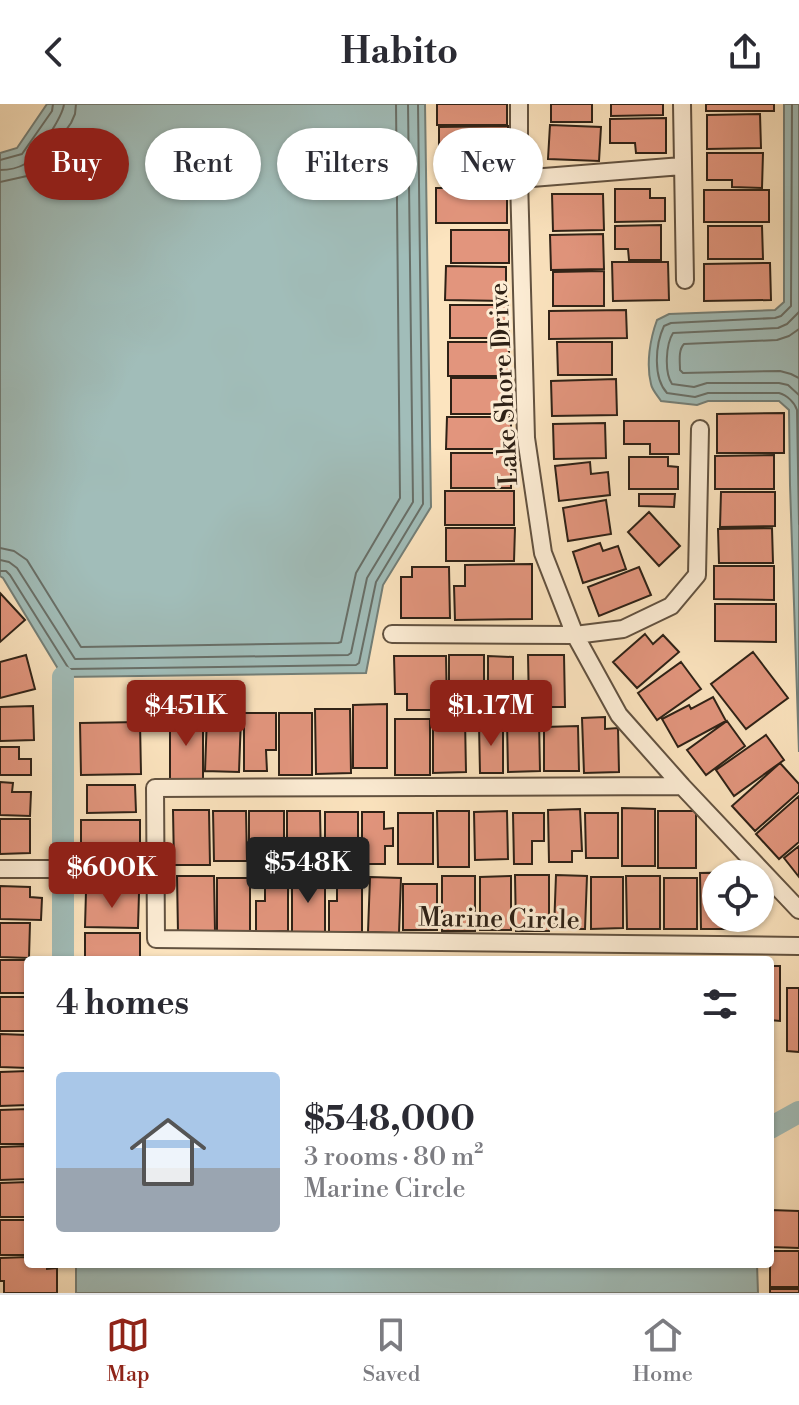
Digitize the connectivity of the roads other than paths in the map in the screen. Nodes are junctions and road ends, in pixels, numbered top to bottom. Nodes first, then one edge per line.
1 (519, 104) edge
2 (682, 104) edge
3 (519, 128) edge
4 (682, 166) junction
5 (543, 177) edge
6 (520, 200) edge
7 (685, 280) dead end
8 (700, 429) dead end
9 (392, 634) dead end
10 (575, 635) junction
11 (682, 786) junction
12 (0, 869) edge
13 (156, 869) junction
14 (799, 910) edge
15 (799, 946) edge

1 - 3 street, Lake Shore Drive
2 - 4 street
4 - 5 street
4 - 7 street
6 - 10 street, Lake Shore Drive
8 - 10 street
9 - 10 street
10 - 11 street, Lake Shore Drive
11 - 13 street, Marine Circle
11 - 14 street, Lake Shore Drive
12 - 13 street
13 - 15 street, Marine Circle

